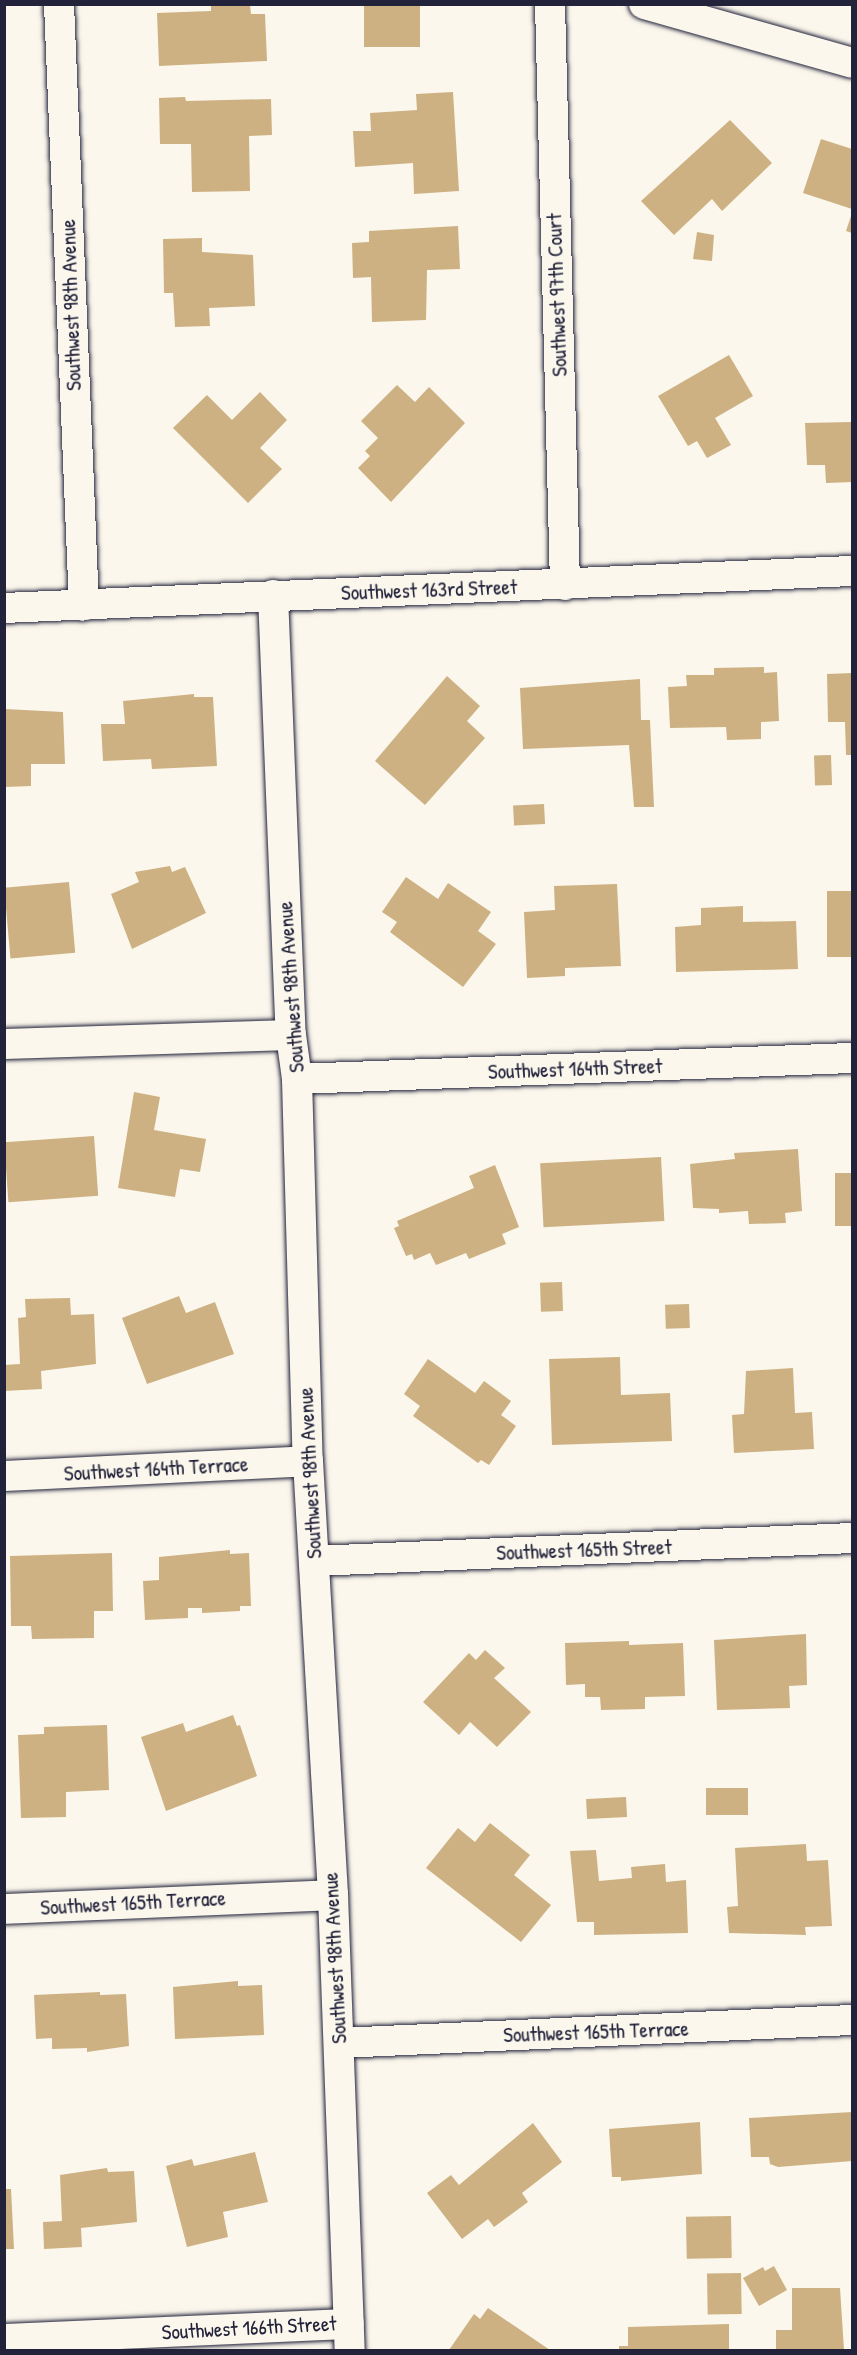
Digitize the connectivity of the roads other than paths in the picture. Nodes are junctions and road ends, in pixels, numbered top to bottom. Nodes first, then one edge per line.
1 (59, 4) edge
2 (550, 4) edge
3 (644, 4) edge
4 (852, 63) edge
5 (852, 571) edge
6 (565, 585) junction
7 (273, 595) junction
8 (84, 605) junction
9 (4, 608) edge
10 (291, 1035) junction
11 (4, 1044) edge
12 (852, 1058) edge
13 (297, 1079) junction
14 (308, 1461) junction
15 (4, 1476) edge
16 (852, 1538) edge
17 (315, 1562) junction
18 (333, 1895) junction
19 (4, 1908) edge
20 (852, 2020) edge
21 (339, 2043) junction
22 (350, 2337) edge
23 (4, 2339) edge

1 - 8 street, Southwest 98th Avenue
2 - 6 street, Southwest 97th Court
3 - 4 street
5 - 6 street, Southwest 163rd Street
6 - 7 street, Southwest 163rd Street
7 - 8 street, Southwest 163rd Street
7 - 10 street, Southwest 98th Avenue
8 - 9 street, Southwest 163rd Street
10 - 11 street
10 - 13 street, Southwest 98th Avenue
12 - 13 street, Southwest 164th Street
13 - 14 street, Southwest 98th Avenue
14 - 15 street, Southwest 164th Terrace
14 - 17 street, Southwest 98th Avenue
16 - 17 street, Southwest 165th Street
17 - 18 street, Southwest 98th Avenue
18 - 19 street, Southwest 165th Terrace
18 - 21 street, Southwest 98th Avenue
20 - 21 street, Southwest 165th Terrace
21 - 22 street, Southwest 98th Avenue
22 - 23 street, Southwest 166th Street

